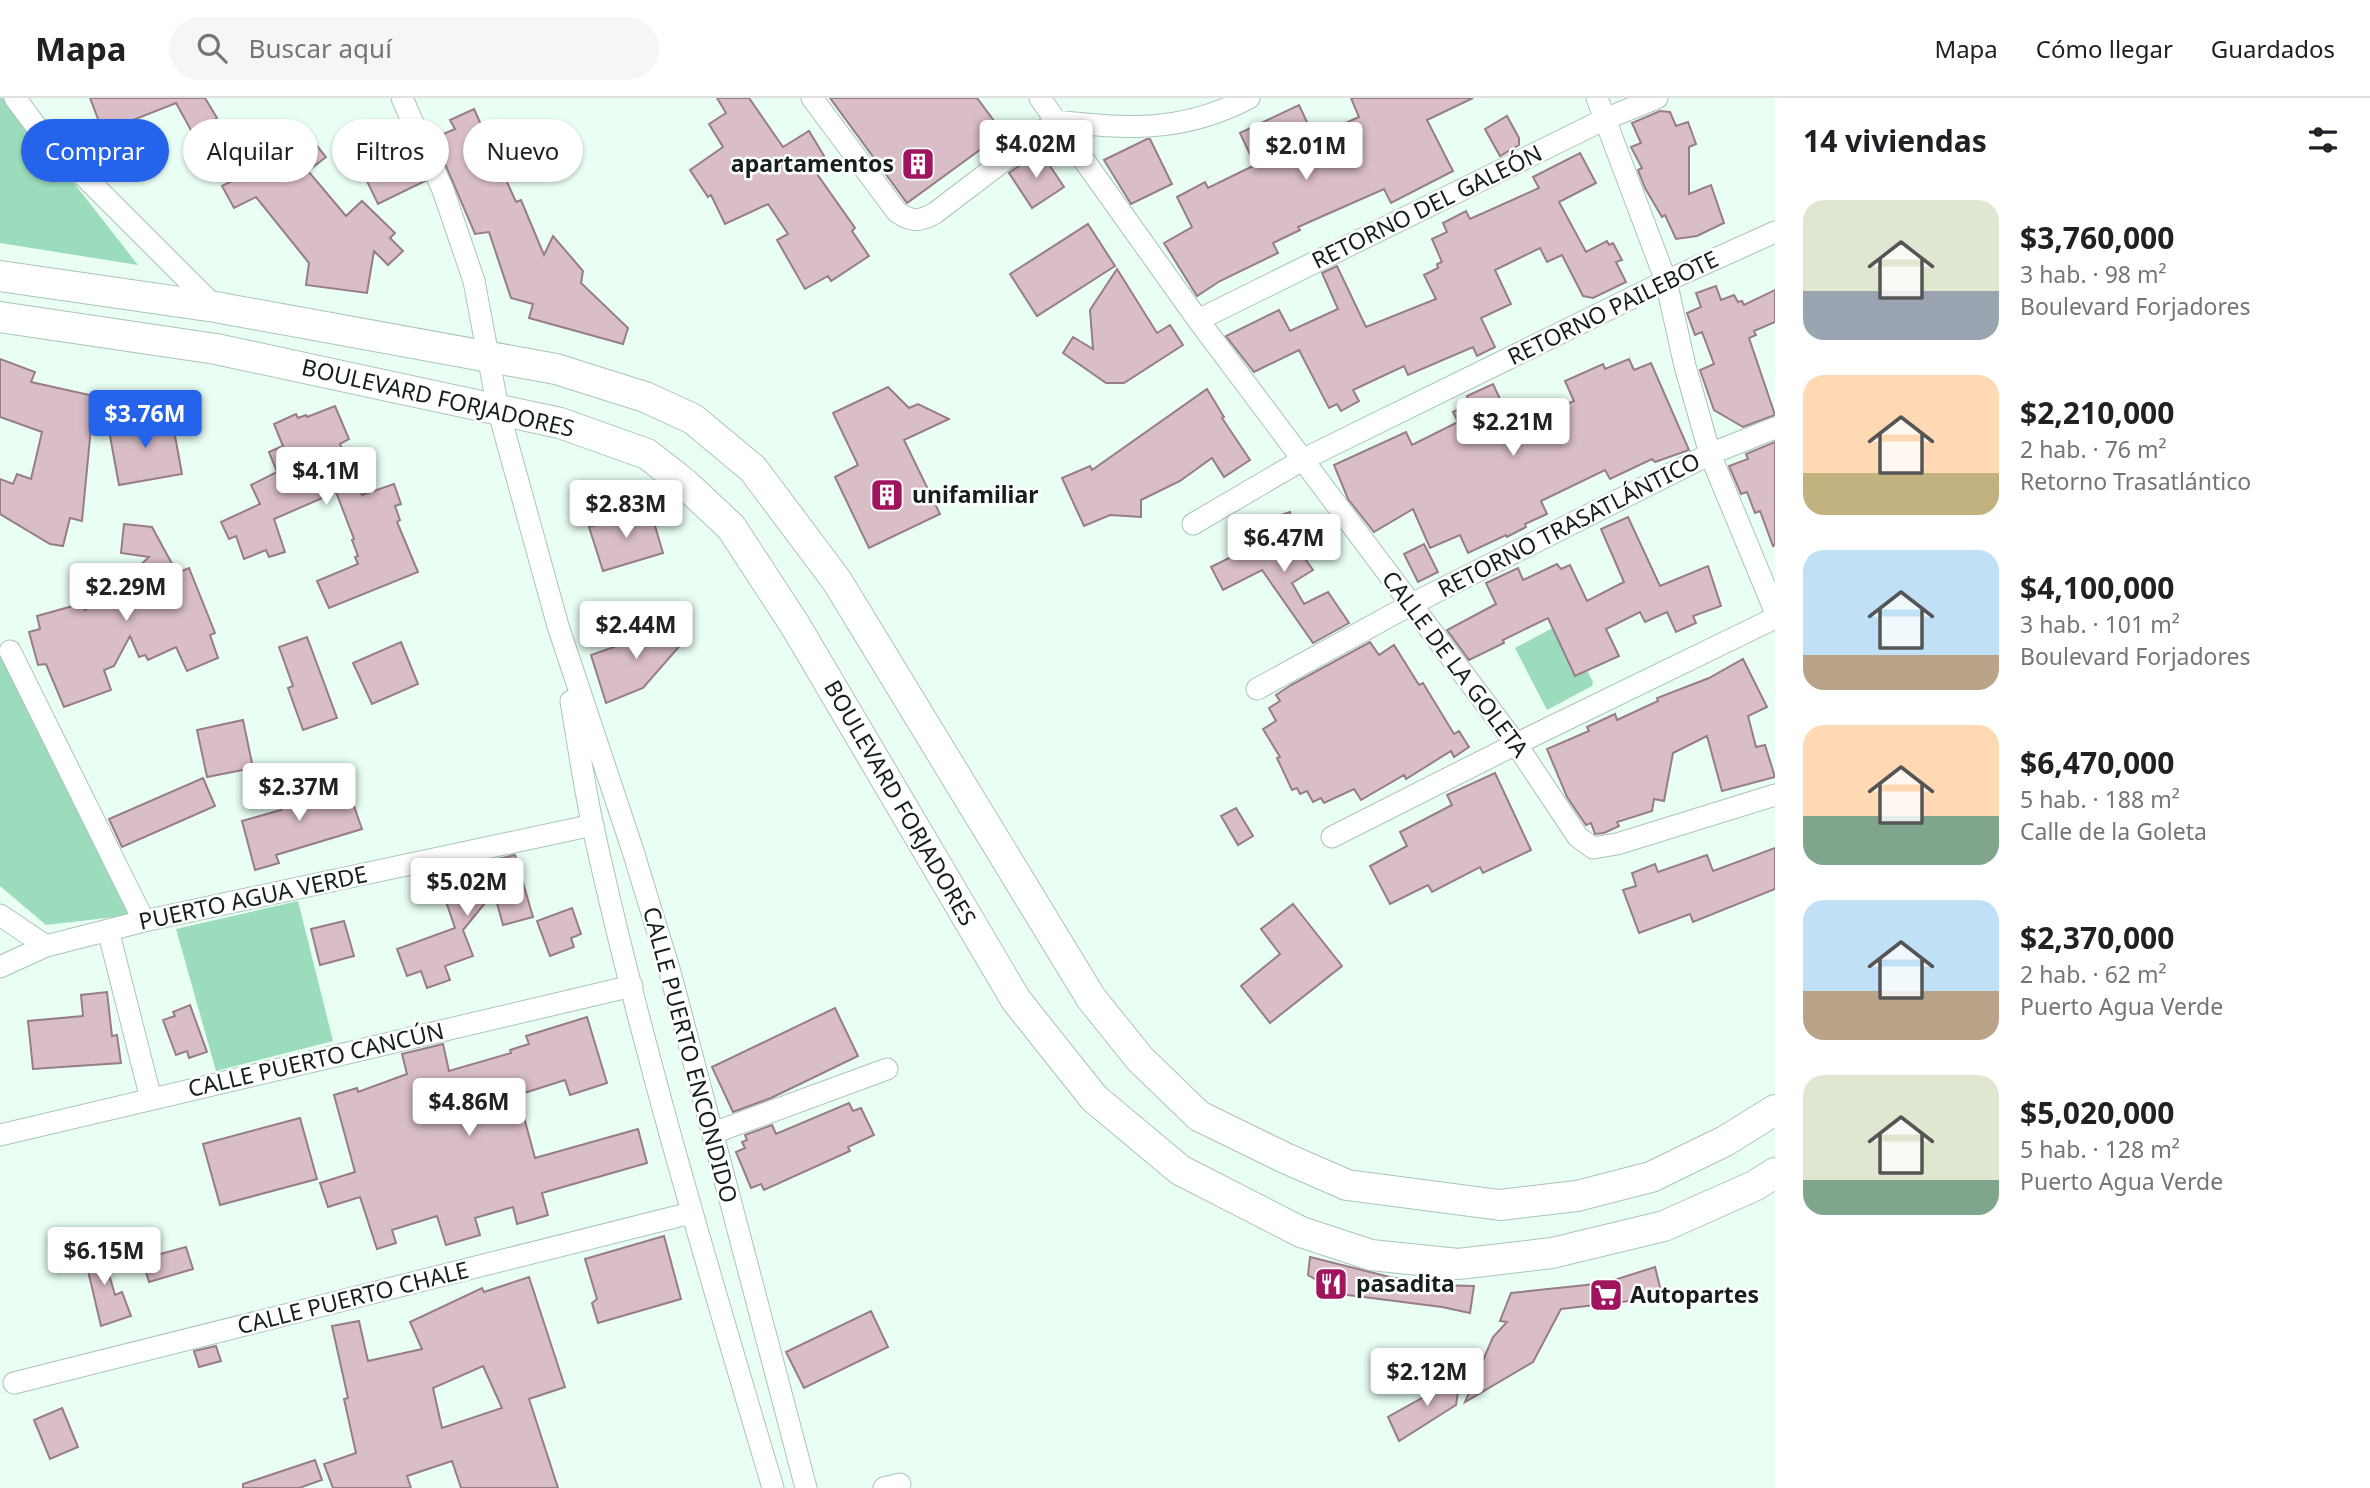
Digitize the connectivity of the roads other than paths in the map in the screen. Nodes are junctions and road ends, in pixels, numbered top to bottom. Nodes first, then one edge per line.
1 (15, 98) edge
2 (402, 98) edge
3 (812, 98) edge
4 (1040, 98) edge
5 (1249, 98) edge
6 (1597, 98) edge
7 (1657, 98) edge
8 (1605, 119) junction
9 (1056, 121) junction
10 (1775, 232) edge
11 (0, 276) edge
12 (1666, 281) junction
13 (215, 307) junction
14 (0, 317) edge
15 (1198, 320) junction
16 (488, 358) junction
17 (498, 409) junction
18 (1775, 428) edge
19 (1710, 454) junction
20 (1304, 459) junction
21 (1193, 524) dead end
22 (1410, 605) junction
23 (1775, 611) edge
24 (1775, 618) edge
25 (558, 626) junction
26 (10, 651) dead end
27 (1257, 689) dead end
28 (1516, 744) junction
29 (1775, 795) edge
30 (593, 825) junction
31 (1332, 837) dead end
32 (0, 915) edge
33 (144, 921) junction
34 (108, 930) junction
35 (46, 946) junction
36 (664, 954) junction
37 (0, 967) edge
38 (629, 975) junction
39 (887, 1069) dead end
40 (151, 1099) junction
41 (1775, 1110) edge
42 (713, 1133) junction
43 (0, 1135) edge
44 (1775, 1173) edge
45 (691, 1213) junction
46 (14, 1382) dead end
47 (773, 1488) edge
48 (806, 1488) edge

1 - 13 street
2 - 16 street, CALLE PUERTO ENCONDIDO
3 - 9 street
4 - 9 street, CALLE DE LA GOLETA
5 - 9 street
6 - 8 street
7 - 8 street, RETORNO DEL GALEÓN
8 - 12 street
8 - 15 street, RETORNO DEL GALEÓN
9 - 15 street, CALLE DE LA GOLETA
10 - 12 street, RETORNO PAILEBOTE
11 - 13 main road, BOULEVARD FORJADORES
12 - 19 street
12 - 20 street, RETORNO PAILEBOTE
13 - 16 main road, BOULEVARD FORJADORES
14 - 17 main road, BOULEVARD FORJADORES
15 - 20 street, CALLE DE LA GOLETA
16 - 17 street, CALLE PUERTO ENCONDIDO
16 - 41 main road, BOULEVARD FORJADORES
17 - 25 street, CALLE PUERTO ENCONDIDO
17 - 44 main road, BOULEVARD FORJADORES
18 - 19 street, RETORNO TRASATLÁNTICO
19 - 22 street, RETORNO TRASATLÁNTICO
19 - 23 street
20 - 21 street, RETORNO PAILEBOTE
20 - 22 street, CALLE DE LA GOLETA
22 - 27 street, RETORNO TRASATLÁNTICO
22 - 28 street, CALLE DE LA GOLETA
24 - 28 street
25 - 30 street, CALLE PUERTO ENCONDIDO
25 - 36 street, CALLE PUERTO ENCONDIDO
26 - 33 street
28 - 29 street, CALLE DE LA GOLETA
28 - 31 street
30 - 33 street, PUERTO AGUA VERDE
30 - 38 street, CALLE PUERTO ENCONDIDO
32 - 35 street
33 - 34 street, PUERTO AGUA VERDE
34 - 35 street, PUERTO AGUA VERDE
34 - 40 street
35 - 37 street, PUERTO AGUA VERDE
36 - 38 street, CALLE PUERTO CANCÚN
36 - 42 street, CALLE PUERTO ENCONDIDO
38 - 40 street, CALLE PUERTO CANCÚN
38 - 45 street, CALLE PUERTO ENCONDIDO
39 - 42 street
40 - 43 street, CALLE PUERTO CANCÚN
42 - 48 street, CALLE PUERTO ENCONDIDO
45 - 46 street, CALLE PUERTO CHALE
45 - 47 street, CALLE PUERTO ENCONDIDO

